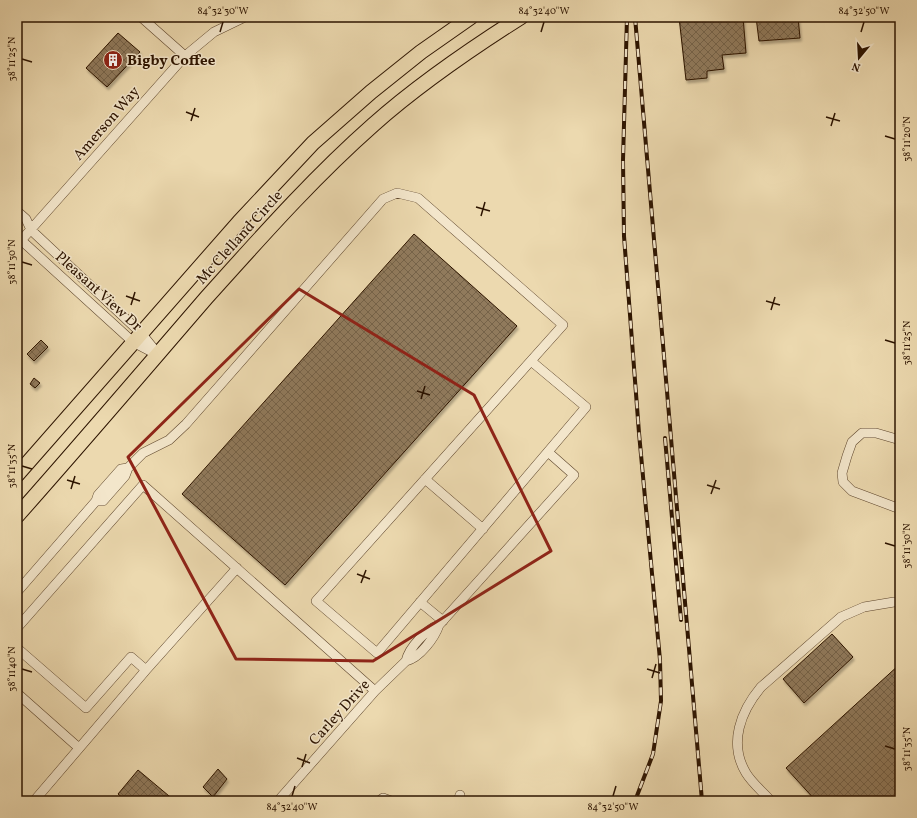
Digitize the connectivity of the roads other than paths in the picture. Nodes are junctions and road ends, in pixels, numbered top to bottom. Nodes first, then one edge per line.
1 (141, 17) edge
2 (245, 17) edge
3 (471, 17) edge
4 (521, 17) edge
5 (184, 56) junction
6 (17, 211) edge
7 (31, 230) junction
8 (18, 241) edge
9 (137, 338) junction
10 (158, 354) junction
11 (531, 361) junction
12 (900, 440) edge
13 (548, 452) junction
14 (17, 475) edge
15 (425, 479) junction
16 (900, 509) edge
17 (17, 516) edge
18 (483, 529) junction
19 (237, 568) junction
20 (17, 592) edge
21 (420, 602) junction
22 (900, 602) edge
23 (441, 623) junction
24 (17, 628) edge
25 (17, 648) edge
26 (146, 670) junction
27 (375, 691) junction
28 (17, 692) edge
29 (79, 748) junction
30 (34, 801) edge
31 (278, 801) edge
32 (378, 801) edge
33 (391, 801) edge
34 (770, 801) edge

1 - 5 street
2 - 5 street, Amerson Way
3 - 9 highway, Mc Clelland Circle
4 - 10 highway, Mc Clelland Circle
5 - 7 street, Amerson Way
6 - 7 street, Pleasant View Dr
7 - 8 street, Amerson Way
7 - 9 street, Pleasant View Dr
8 - 9 street, Pleasant View Dr
9 - 10 street, Pleasant View Dr
9 - 14 highway, Mc Clelland Circle
10 - 17 highway, Mc Clelland Circle
11 - 13 street
11 - 15 street
11 - 20 street
12 - 16 street
13 - 18 street
13 - 23 street, Carley Drive
15 - 18 street
15 - 21 street
18 - 21 street
19 - 24 street
19 - 26 street
19 - 27 street
21 - 23 street
22 - 34 street
23 - 27 street, Carley Drive
25 - 26 street
26 - 29 street
27 - 31 street, Carley Drive
28 - 29 street
29 - 30 street
32 - 33 street

